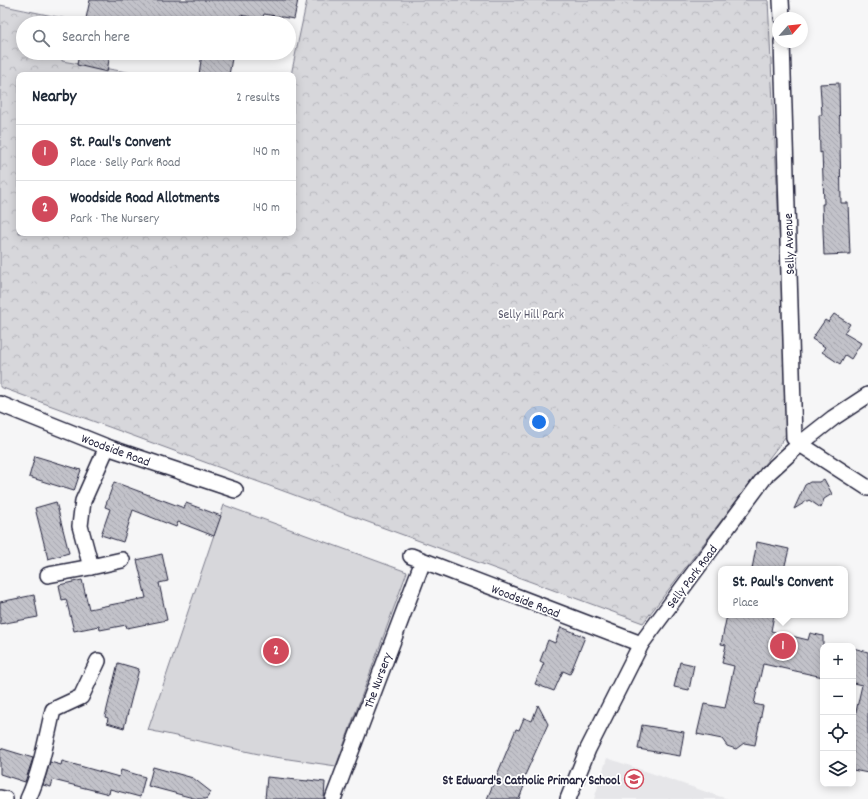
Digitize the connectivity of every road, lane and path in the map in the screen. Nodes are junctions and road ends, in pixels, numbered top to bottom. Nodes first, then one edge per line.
1 (781, 0) edge
2 (782, 12) edge
3 (782, 48) edge
4 (868, 395) edge
5 (0, 404) edge
6 (800, 444) junction
7 (106, 447) junction
8 (868, 488) edge
9 (235, 490) dead end
10 (417, 559) joint
11 (122, 560) dead end
12 (91, 567) junction
13 (48, 575) dead end
14 (641, 644) junction
15 (98, 661) dead end
16 (0, 798) edge
17 (5, 799) edge
18 (28, 799) edge
19 (333, 799) edge
20 (568, 799) edge

1 - 2 street
3 - 6 street, Selly Avenue
4 - 6 street, Selly Park Road
5 - 7 street, Woodside Road
6 - 8 street
6 - 14 street, Selly Park Road
7 - 9 street, Woodside Road
7 - 12 street
10 - 14 street, Woodside Road
10 - 19 street, The Nursery
11 - 12 street
12 - 13 street
14 - 20 street, Selly Park Road
15 - 18 street
16 - 17 street

